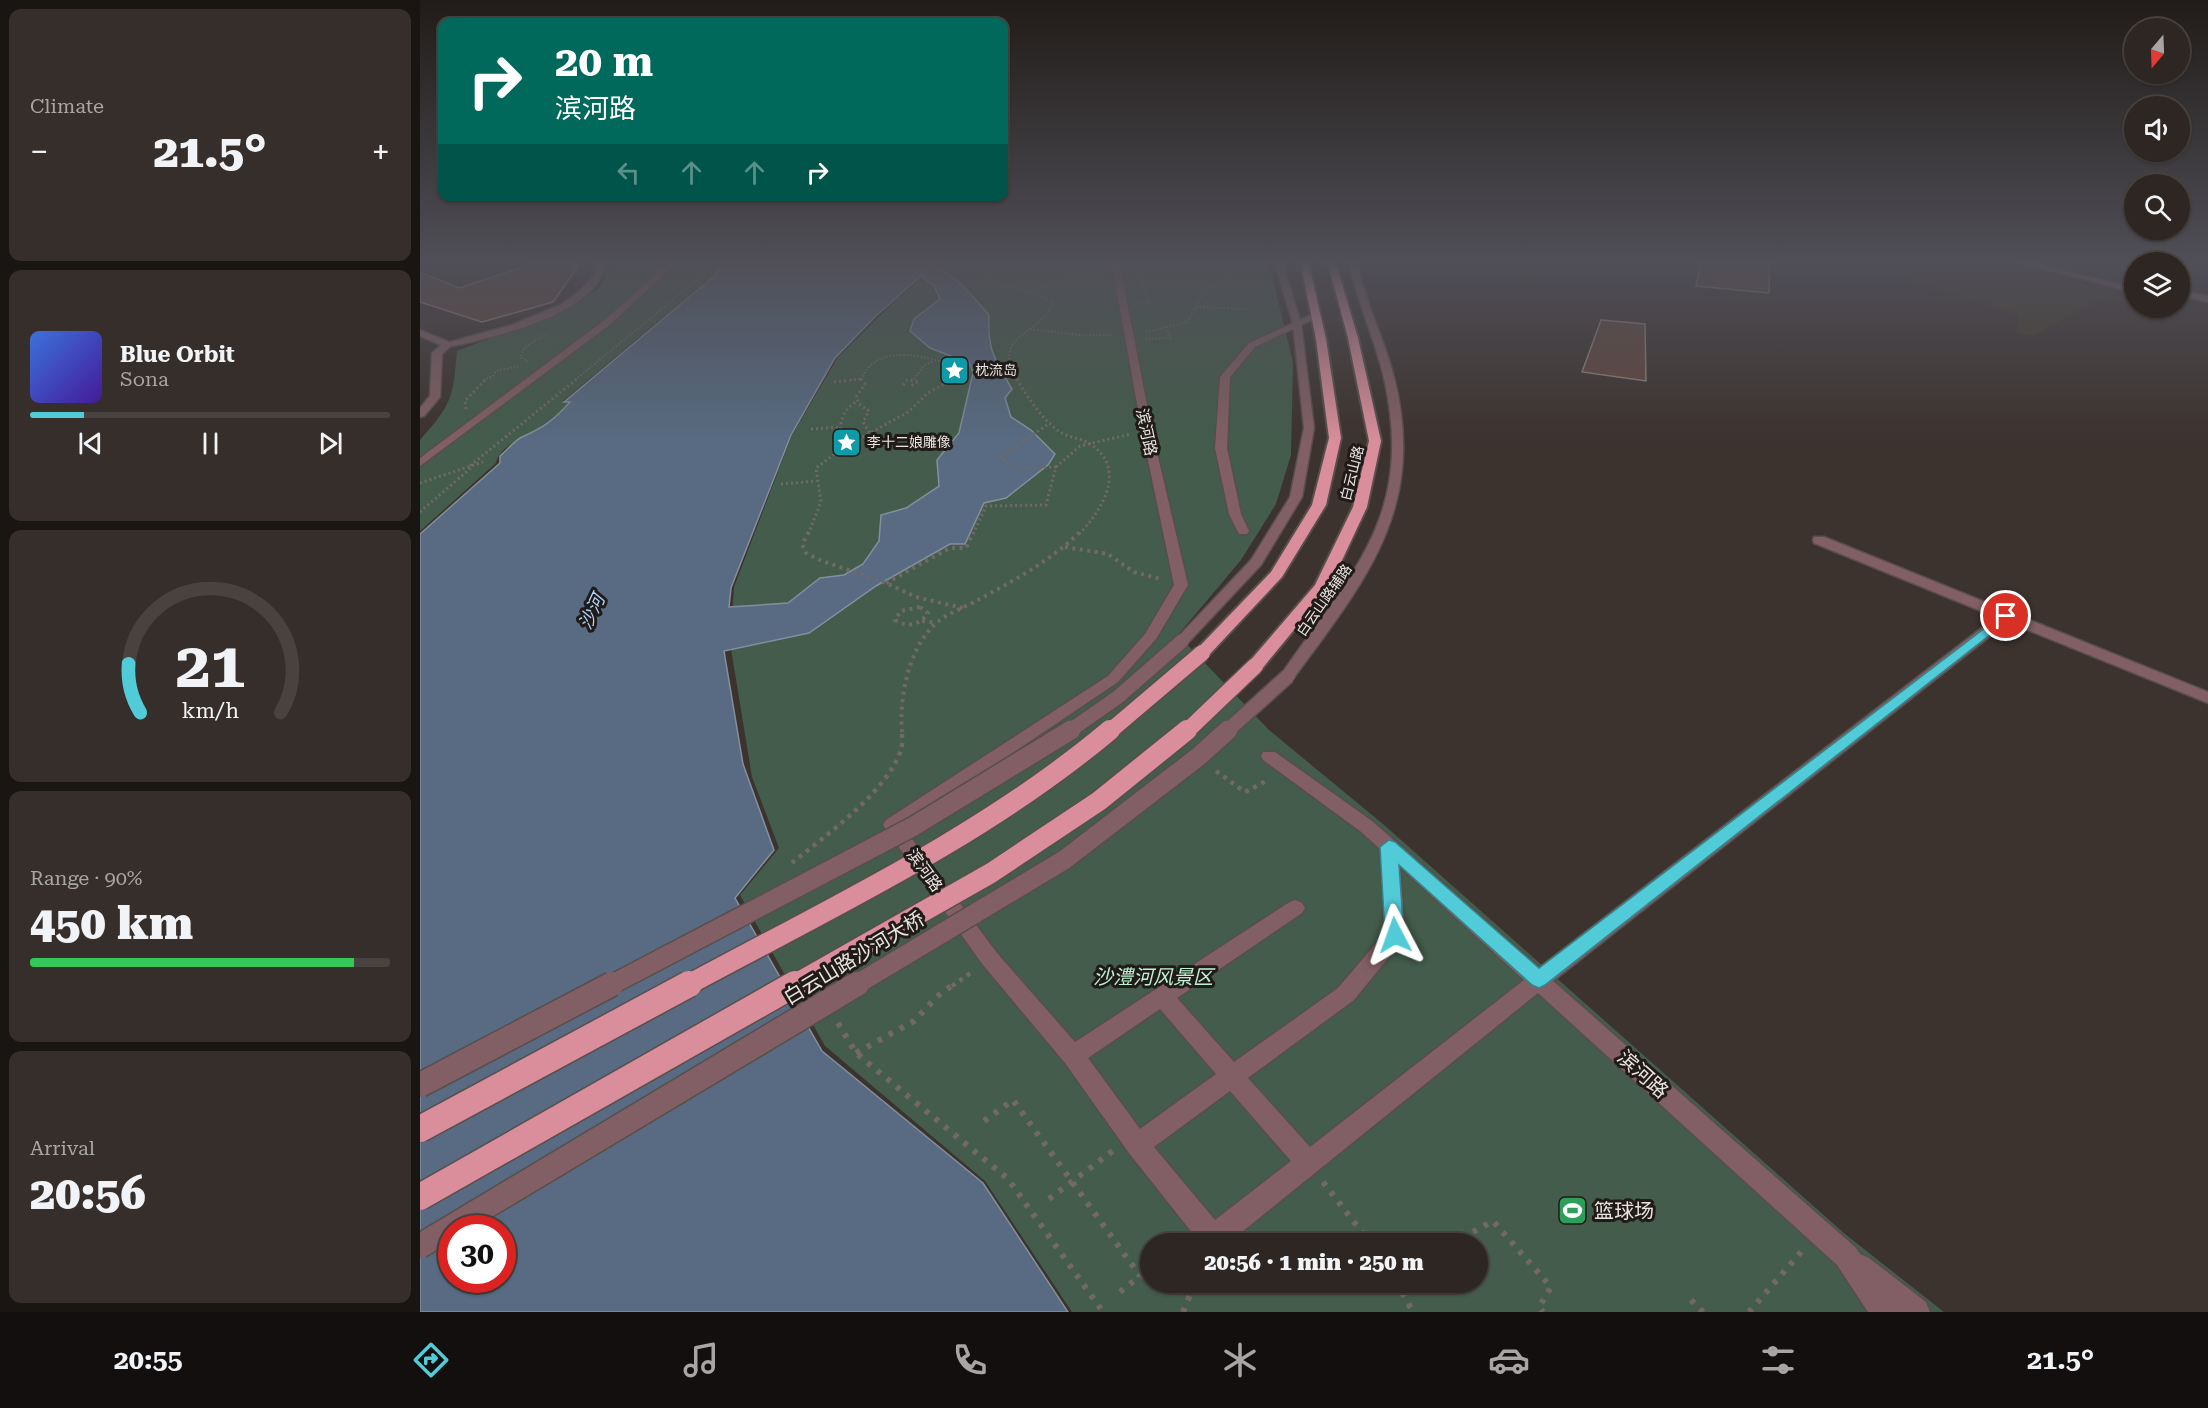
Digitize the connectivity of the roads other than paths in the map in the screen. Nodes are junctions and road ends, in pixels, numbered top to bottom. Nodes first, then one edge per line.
1 (529, 321) edge
2 (609, 321) edge
3 (1126, 321) edge
4 (1304, 321) edge
5 (1317, 321) edge
6 (1348, 321) edge
7 (1369, 321) edge
8 (1297, 324) junction
9 (420, 333) edge
10 (448, 344) junction
11 (420, 414) edge
12 (420, 463) edge
13 (1244, 531) dead end
14 (1819, 540) dead end
15 (2006, 616) junction
16 (1255, 666) joint
17 (1288, 676) joint
18 (2208, 698) edge
19 (1269, 756) dead end
20 (1389, 847) junction
21 (1295, 908) dead end
22 (1539, 980) junction
23 (1162, 996) junction
24 (1073, 1056) junction
25 (1232, 1075) junction
26 (420, 1085) edge
27 (420, 1129) edge
28 (1135, 1141) junction
29 (1308, 1163) junction
30 (420, 1197) edge
31 (420, 1246) edge
32 (1846, 1256) junction
33 (1884, 1312) edge
34 (1916, 1312) edge

1 - 10 street
2 - 12 street
3 - 24 street, 滨河路
4 - 8 street
5 - 27 highway, 白云山路, bridge
6 - 16 highway, 白云山路
7 - 17 street, 白云山路辅路
8 - 13 street
8 - 26 street, bridge
9 - 10 street
10 - 11 street
14 - 15 street
15 - 18 street
15 - 22 street
16 - 30 highway, 白云山路沙河大桥, bridge
17 - 31 street, 白云山路沙河大桥, bridge
19 - 20 street, 滨河路
20 - 22 street, 滨河路
20 - 25 street
21 - 23 street
22 - 29 street
22 - 32 street, 滨河路
23 - 24 street
23 - 25 street
24 - 28 street, 滨河路
25 - 28 street
25 - 29 street
28 - 29 street, 滨河路
32 - 33 street, 滨河路
32 - 34 street

